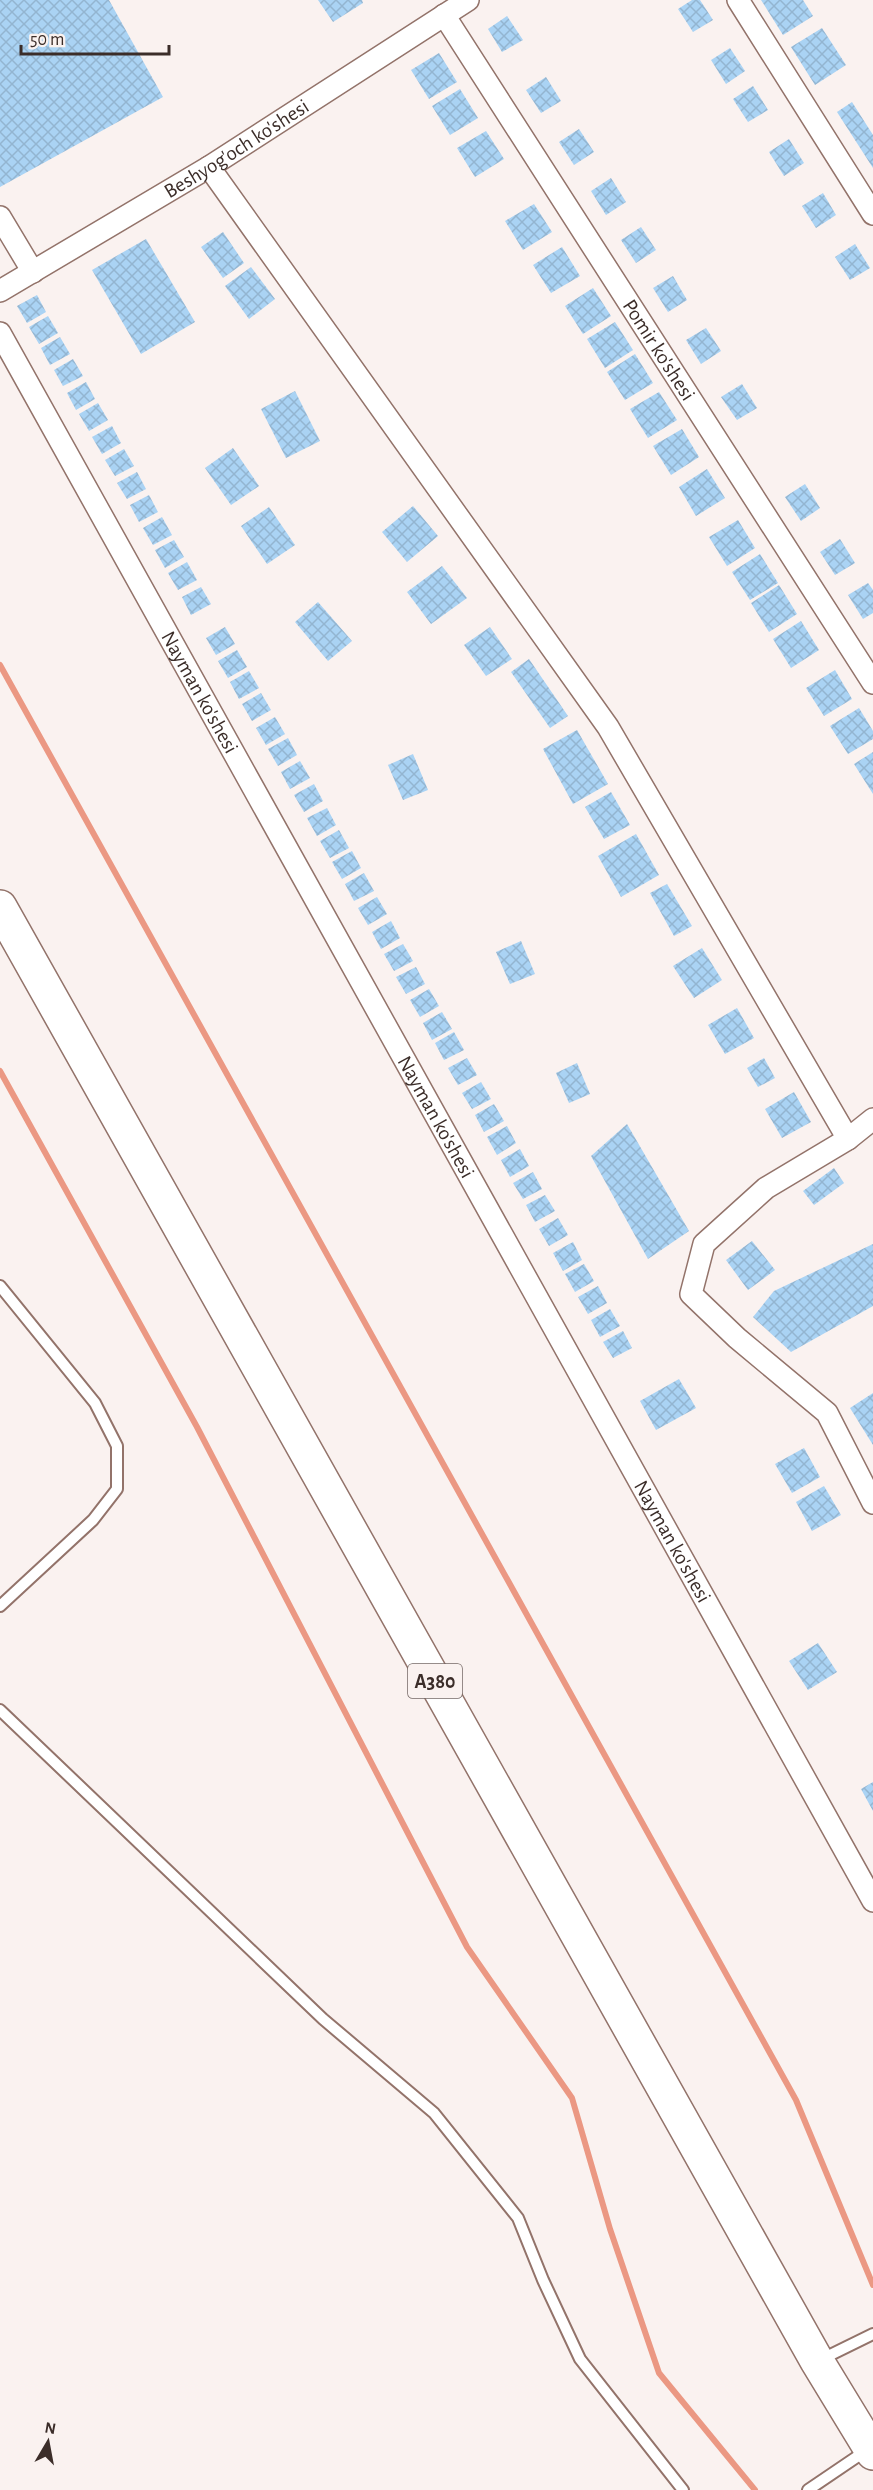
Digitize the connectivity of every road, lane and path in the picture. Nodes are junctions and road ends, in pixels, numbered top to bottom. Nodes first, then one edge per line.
1 (468, 0) edge
2 (738, 0) edge
3 (444, 15) junction
4 (209, 167) junction
5 (873, 214) edge
6 (0, 217) edge
7 (33, 272) junction
8 (0, 291) edge
9 (0, 333) edge
10 (873, 683) edge
11 (0, 907) edge
12 (873, 1119) edge
13 (848, 1139) junction
14 (0, 1286) edge
15 (873, 1503) edge
16 (0, 1606) edge
17 (0, 1710) edge
18 (873, 1901) edge
19 (873, 2334) edge
20 (817, 2361) junction
21 (871, 2451) edge
22 (684, 2490) edge
23 (808, 2490) edge

1 - 3 street, Beshyog'och ko'shesi
2 - 5 street
3 - 4 street, Beshyog'och ko'shesi
3 - 10 street, Pomir ko'shesi
4 - 7 street, Beshyog'och ko'shesi
4 - 13 street
6 - 7 street
7 - 8 street, Beshyog'och ko'shesi
9 - 18 street, Nayman ko'shesi
11 - 20 highway, A380
12 - 13 street
13 - 15 street
14 - 16 lane
17 - 22 lane
19 - 20 lane
20 - 21 highway, A380
21 - 23 lane

